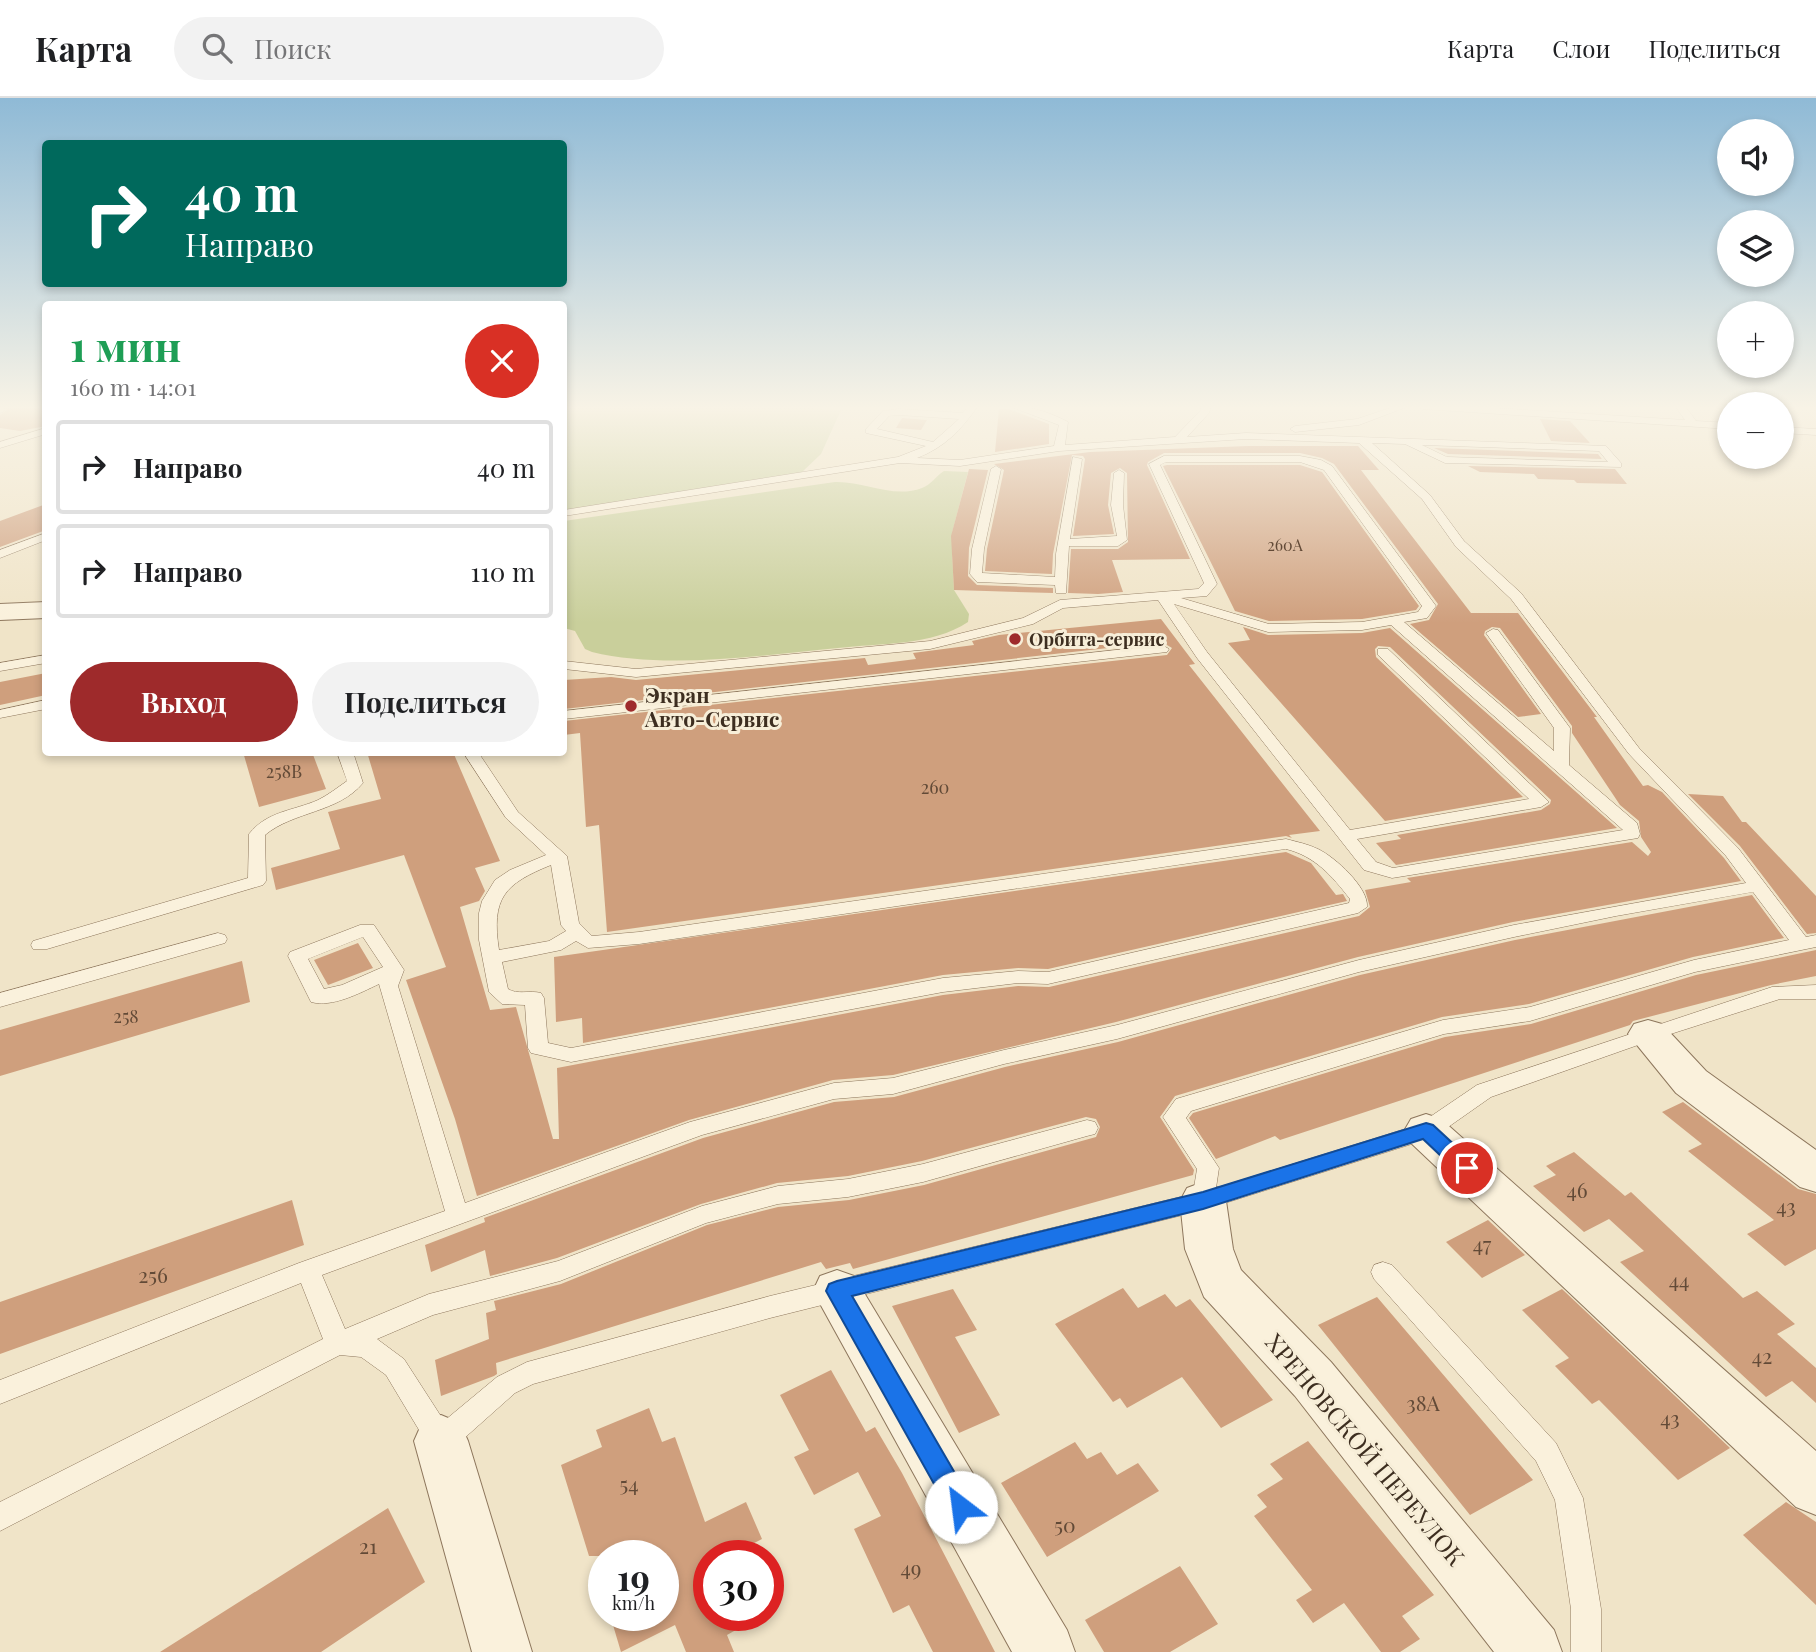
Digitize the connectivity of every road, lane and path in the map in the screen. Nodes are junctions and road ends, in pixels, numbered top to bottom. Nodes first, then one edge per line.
1 (783, 479) edge
2 (994, 479) edge
3 (1074, 479) edge
4 (1119, 479) edge
5 (1161, 479) edge
6 (1336, 479) edge
7 (1405, 479) edge
8 (567, 513) edge
9 (42, 538) edge
10 (1064, 543) junction
11 (0, 554) edge
12 (1061, 581) junction
13 (1162, 597) junction
14 (1060, 604) junction
15 (42, 610) edge
16 (0, 612) edge
17 (1394, 620) junction
18 (1493, 632) dead end
19 (1162, 649) dead end
20 (1383, 652) dead end
21 (42, 660) edge
22 (567, 665) edge
23 (0, 667) edge
24 (42, 705) edge
25 (0, 714) edge
26 (567, 715) edge
27 (346, 756) edge
28 (473, 756) edge
29 (1561, 766) junction
30 (1345, 836) junction
31 (558, 856) junction
32 (1758, 886) junction
33 (578, 932) junction
34 (218, 939) dead end
35 (1808, 942) edge
36 (40, 945) dead end
37 (493, 957) junction
38 (394, 970) dead end
39 (1816, 992) edge
40 (0, 1000) edge
41 (1648, 1034) junction
42 (1087, 1128) dead end
43 (1426, 1131) junction
44 (1816, 1174) edge
45 (1203, 1201) junction
46 (458, 1217) junction
47 (308, 1270) junction
48 (1383, 1272) dead end
49 (837, 1291) junction
50 (338, 1344) junction
51 (0, 1392) edge
52 (441, 1441) junction
53 (1816, 1488) edge
54 (0, 1517) edge
55 (502, 1652) edge
56 (1045, 1652) edge
57 (1532, 1652) edge
58 (1586, 1652) edge

1 - 8 lane
2 - 12 lane
3 - 10 lane
4 - 10 lane
5 - 13 lane
6 - 17 lane
7 - 32 lane
9 - 11 lane
10 - 12 lane
12 - 14 lane
13 - 14 lane
13 - 17 lane
13 - 30 lane
14 - 22 lane
15 - 16 street
17 - 29 lane
18 - 29 lane
19 - 26 lane
20 - 30 lane
21 - 23 lane
24 - 25 lane
27 - 36 lane
28 - 31 lane
29 - 30 lane
31 - 33 lane
31 - 37 lane
32 - 35 lane
32 - 46 lane
33 - 37 lane
33 - 37 lane
34 - 40 lane
35 - 45 lane
38 - 46 lane
39 - 41 lane
41 - 43 lane
41 - 44 street
42 - 50 lane
43 - 45 lane
43 - 53 street
45 - 49 lane
45 - 57 street, ХРЕНОВСКОЙ ПЕРЕУЛОК
46 - 47 lane
47 - 50 lane
47 - 51 lane
48 - 58 lane
49 - 52 lane
49 - 56 street
50 - 52 lane
50 - 54 lane
52 - 55 street

